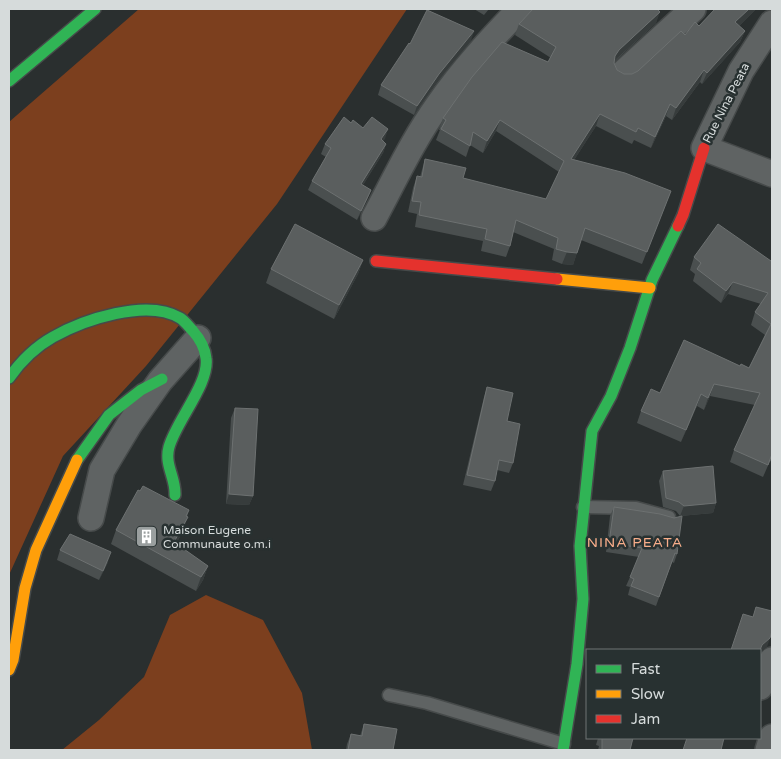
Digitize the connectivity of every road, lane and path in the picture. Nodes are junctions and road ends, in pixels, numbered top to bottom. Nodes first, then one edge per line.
1 (95, 9) edge
2 (520, 9) edge
3 (692, 9) edge
4 (772, 23) edge
5 (624, 72) edge
6 (9, 81) edge
7 (704, 148) junction
8 (772, 174) edge
9 (374, 218) dead end
10 (376, 261) dead end
11 (650, 288) junction
12 (198, 338) junction
13 (9, 378) edge
14 (162, 379) junction
15 (175, 495) dead end
16 (583, 508) junction
17 (91, 518) dead end
18 (673, 519) edge
19 (772, 660) edge
20 (9, 670) edge
21 (761, 685) edge
22 (389, 695) dead end
23 (772, 737) edge
24 (563, 747) edge
25 (768, 750) edge

1 - 6 street
2 - 9 street
3 - 5 street
4 - 7 street, Rue Nina Peata
7 - 8 street, Rue Nina Peata
7 - 11 street
10 - 11 street
11 - 16 street
12 - 13 street
12 - 14 street
12 - 15 street
14 - 17 street
14 - 20 street
16 - 18 lane
16 - 24 street
19 - 21 street
22 - 24 lane
23 - 25 street

